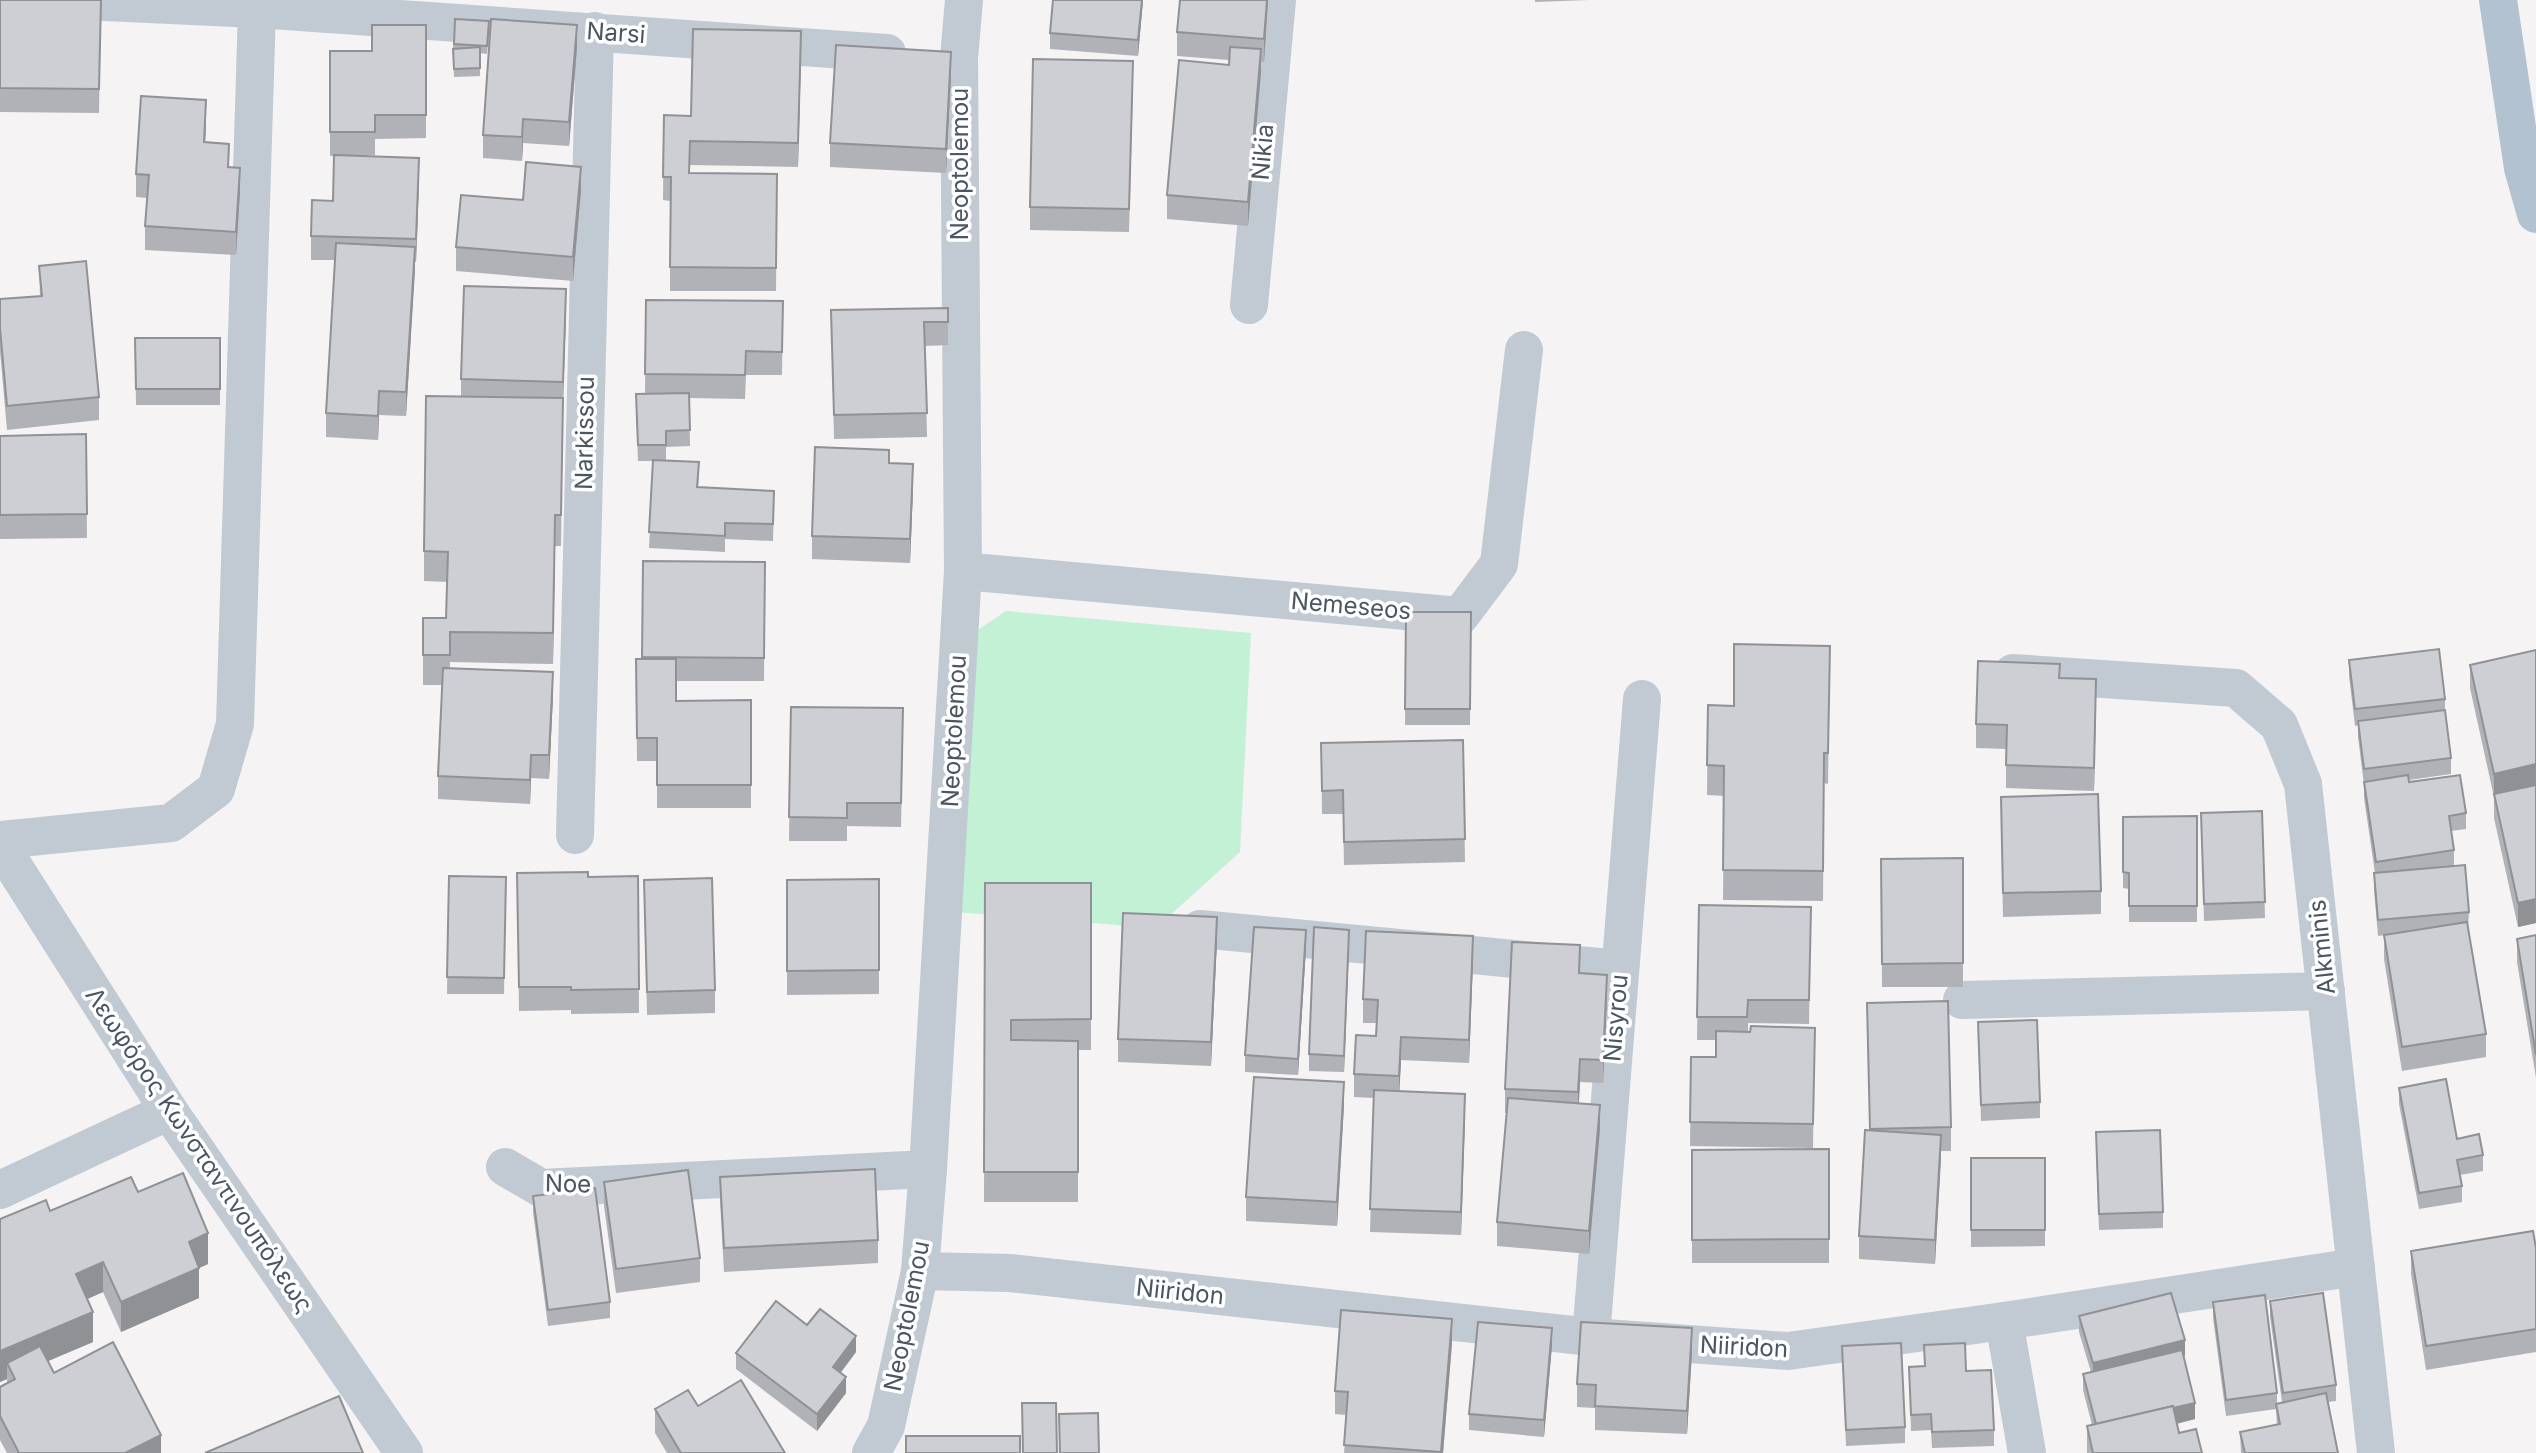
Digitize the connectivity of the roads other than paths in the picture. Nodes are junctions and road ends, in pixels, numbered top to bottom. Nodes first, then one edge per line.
1 (62, 0) edge
2 (964, 0) edge
3 (1277, 0) edge
4 (2498, 0) edge
5 (257, 9) junction
6 (596, 31) junction
7 (959, 58) junction
8 (2530, 168) edge
9 (2536, 214) edge
10 (1249, 305) dead end
11 (1524, 350) dead end
12 (963, 571) junction
13 (2013, 673) edge
14 (1642, 699) dead end
15 (575, 835) dead end
16 (0, 842) edge
17 (1200, 929) edge
18 (1620, 969) junction
19 (2326, 991) junction
20 (1962, 1000) dead end
21 (169, 1111) junction
22 (505, 1167) dead end
23 (929, 1169) junction
24 (0, 1190) edge
25 (2356, 1267) junction
26 (920, 1270) junction
27 (2004, 1321) junction
28 (1591, 1337) junction
29 (404, 1453) edge
30 (871, 1453) edge
31 (2027, 1453) edge
32 (2376, 1453) edge

1 - 5 street, Narsi
2 - 7 street, Neoptolemou
3 - 10 street, Nikia
4 - 8 main road
5 - 6 street, Narsi
5 - 16 street
6 - 7 street, Narsi
6 - 15 street, Narkissou
7 - 12 street, Neoptolemou
8 - 9 main road
11 - 12 street, Nemeseos
12 - 23 street, Neoptolemou
13 - 19 street, Alkminis
14 - 18 street, Nisyrou
16 - 21 street, Λεωφόρος Κωνσταντινουπόλεως
17 - 18 street
18 - 28 street, Nisyrou
19 - 20 street
19 - 25 street, Alkminis
21 - 24 street
21 - 29 street, Λεωφόρος Κωνσταντινουπόλεως
22 - 23 street, Noe
23 - 26 street, Neoptolemou
25 - 27 street, Niiridon
25 - 32 street, Alkminis
26 - 28 street, Niiridon
26 - 30 street, Neoptolemou
27 - 28 street, Niiridon
27 - 31 street

